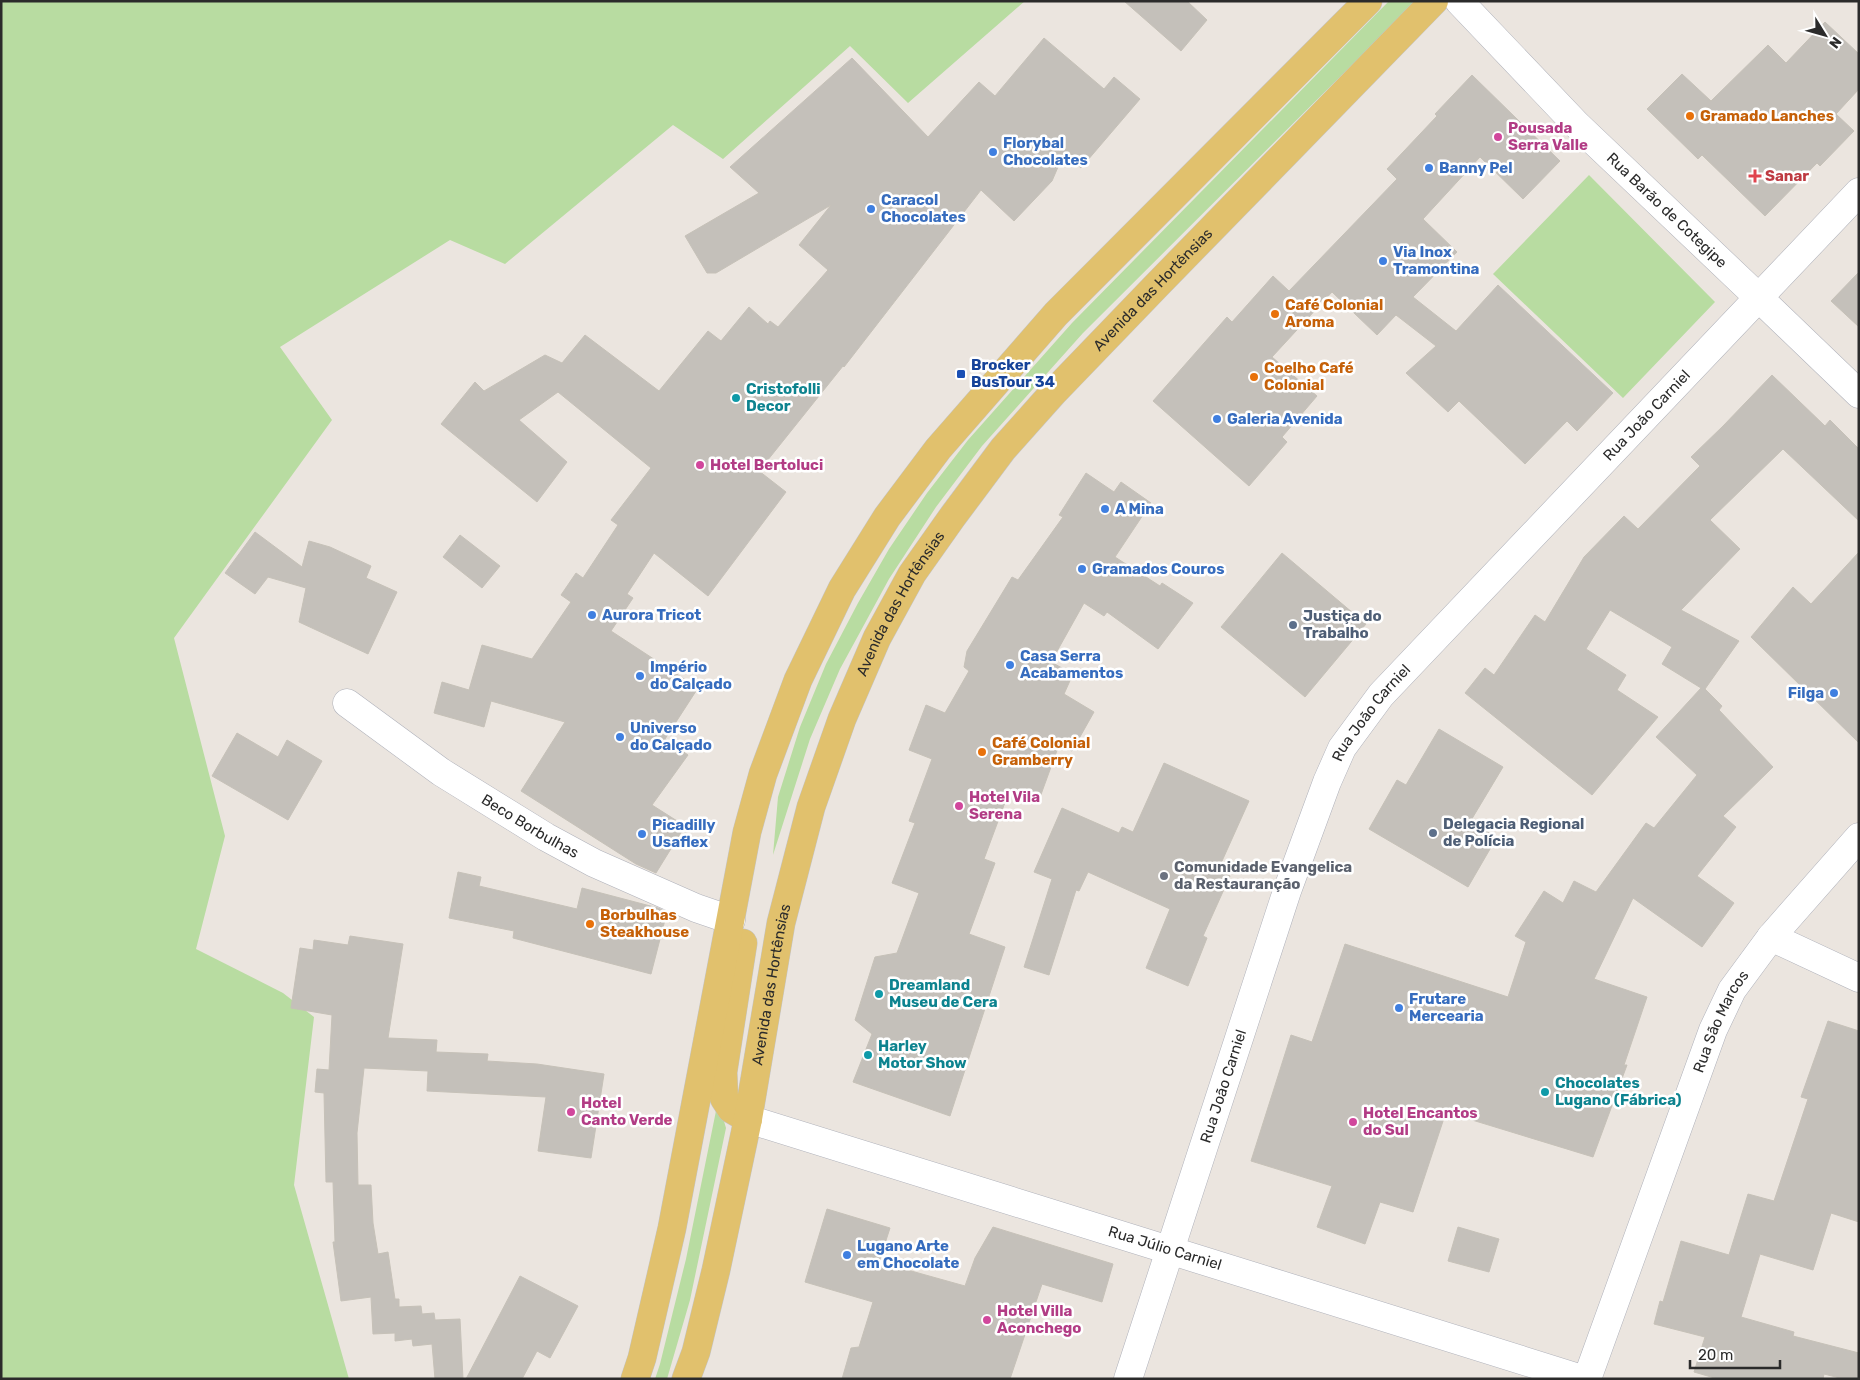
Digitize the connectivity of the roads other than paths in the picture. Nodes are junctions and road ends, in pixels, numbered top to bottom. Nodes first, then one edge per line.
1 (1368, 1) edge
2 (1434, 1) edge
3 (1459, 1) edge
4 (1859, 192) edge
5 (1758, 297) junction
6 (1859, 394) edge
7 (347, 703) dead end
8 (748, 832) junction
9 (1859, 837) edge
10 (730, 920) junction
11 (1771, 937) junction
12 (1859, 978) edge
13 (748, 1119) junction
14 (1170, 1250) junction
15 (634, 1379) edge
16 (686, 1379) edge
17 (1128, 1379) edge
18 (1582, 1379) edge
19 (1588, 1379) edge

1 - 8 main road
2 - 13 main road, Avenida das Hortênsias
3 - 5 street, Rua Barão de Cotegipe
4 - 5 street, Rua João Carniel
5 - 6 street, Rua Barão de Cotegipe
5 - 14 street, Rua João Carniel
7 - 10 street, Beco Borbulhas
8 - 10 main road
8 - 13 main road
9 - 11 street, Rua São Marcos
10 - 15 main road
11 - 12 street
11 - 19 street, Rua São Marcos
13 - 14 street, Rua Júlio Carniel
13 - 16 main road, Avenida das Hortênsias
14 - 17 street, Rua João Carniel
14 - 18 street, Rua Júlio Carniel

